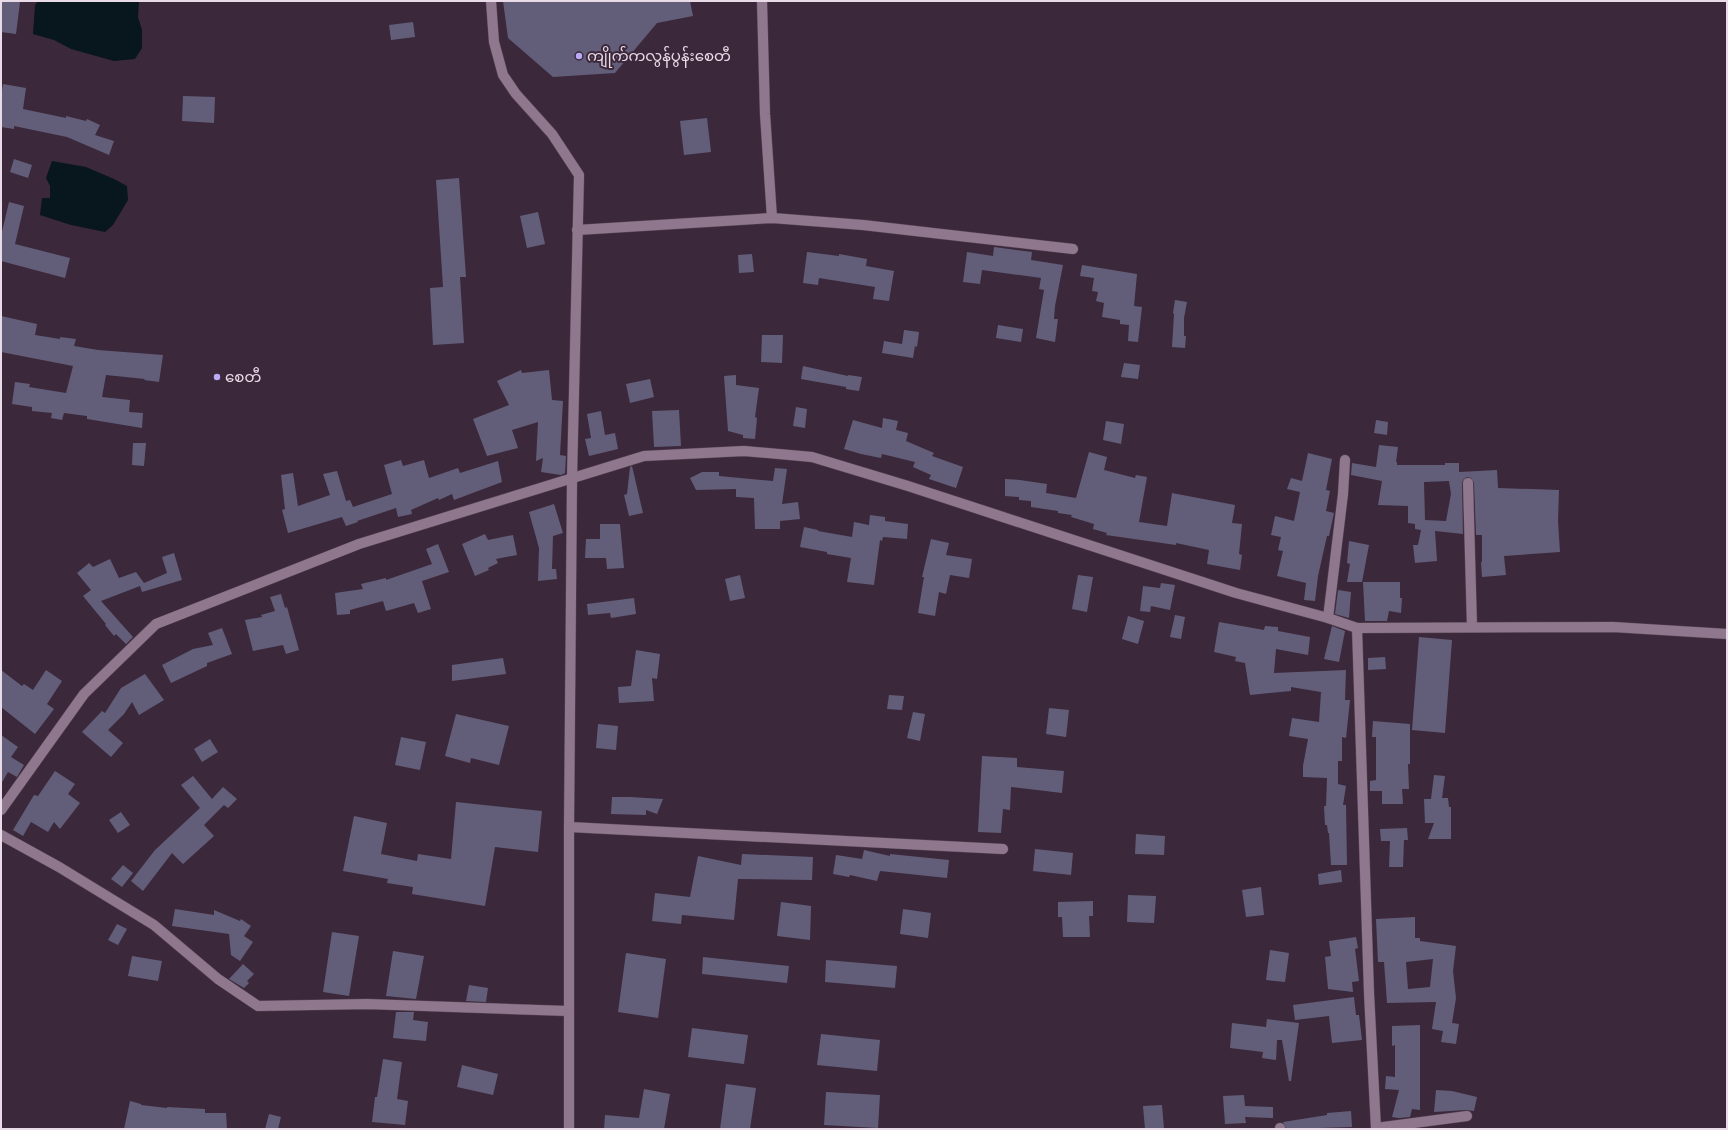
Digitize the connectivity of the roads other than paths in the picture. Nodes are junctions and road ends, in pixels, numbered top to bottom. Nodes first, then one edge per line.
1 (491, 1) edge
2 (762, 1) edge
3 (772, 218) junction
4 (577, 230) junction
5 (1073, 249) dead end
6 (1345, 460) dead end
7 (572, 479) junction
8 (1468, 483) dead end
9 (1328, 618) junction
10 (1472, 627) junction
11 (1357, 628) junction
12 (1727, 634) edge
13 (1, 810) edge
14 (569, 827) junction
15 (1, 835) edge
16 (1003, 849) dead end
17 (568, 1011) junction
18 (1467, 1116) dead end
19 (1376, 1128) edge
20 (569, 1129) edge

1 - 4 street
2 - 3 street
3 - 4 street
3 - 5 street
4 - 7 street
6 - 9 street
7 - 9 street
7 - 13 street
7 - 14 street
8 - 10 street
9 - 11 street
10 - 11 street
10 - 12 street
11 - 19 street
14 - 16 street
14 - 17 street
15 - 17 street
17 - 20 street
18 - 19 street

